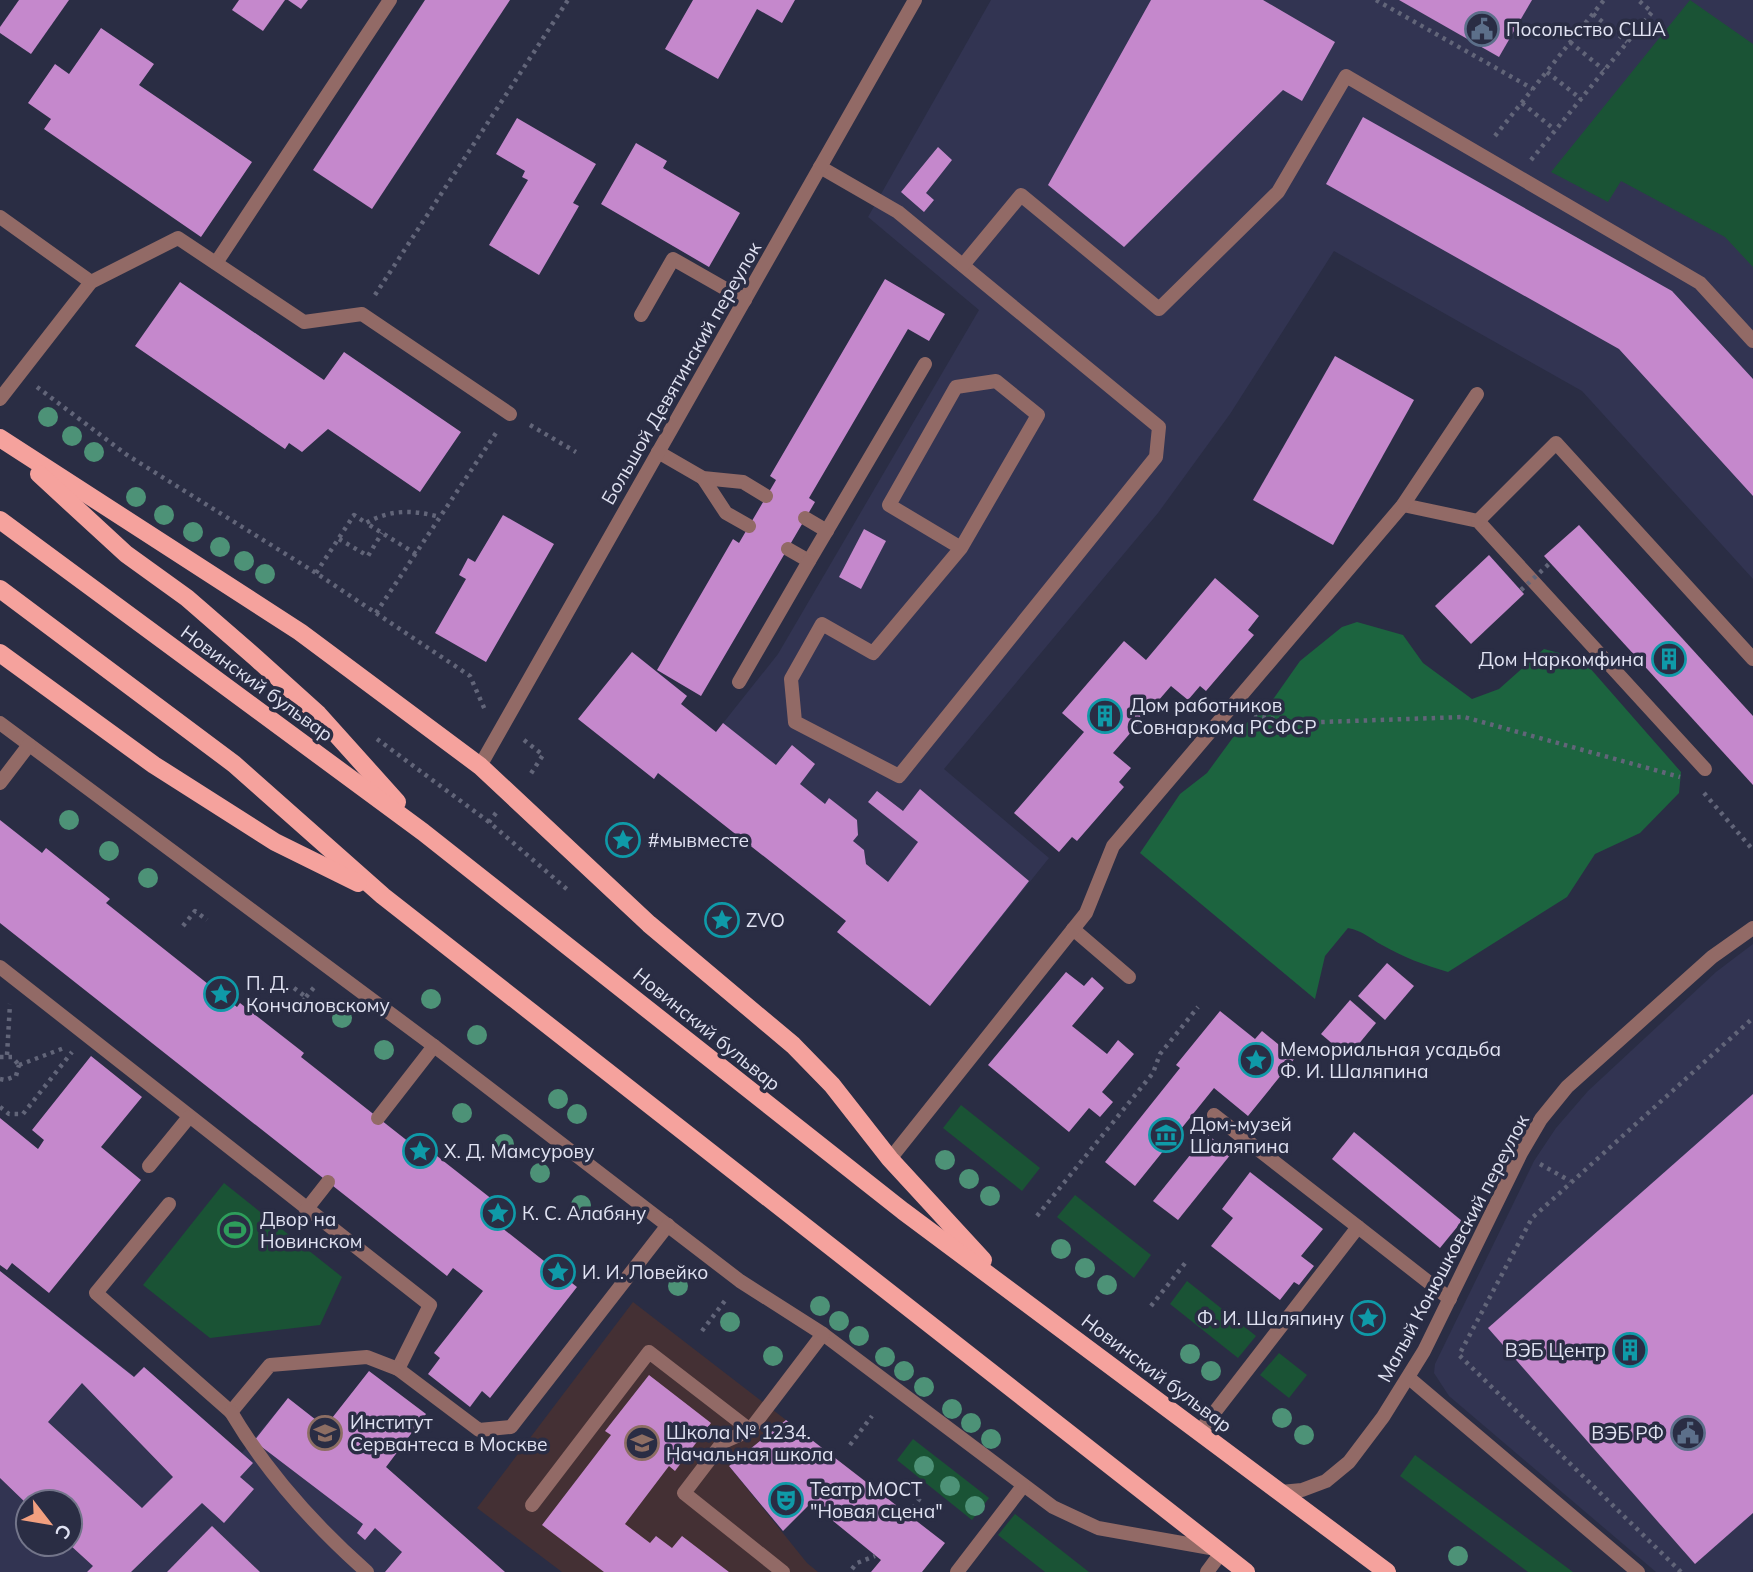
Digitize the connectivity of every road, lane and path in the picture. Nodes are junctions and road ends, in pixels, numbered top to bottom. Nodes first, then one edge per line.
1 (390, 0) edge
2 (568, 0) edge
3 (915, 0) edge
4 (1376, 0) edge
5 (1604, 0) edge
6 (1638, 0) edge
7 (1593, 14) junction
8 (1627, 42) junction
9 (1570, 43) junction
10 (1604, 70) junction
11 (1547, 72) junction
12 (1533, 89) junction
13 (1581, 99) junction
14 (1522, 103) junction
15 (1555, 130) junction
16 (1480, 155) junction
17 (820, 167) junction
18 (1517, 177) junction
19 (0, 216) edge
20 (216, 263) junction
21 (963, 265) junction
22 (91, 282) junction
23 (745, 300) junction
24 (362, 314) junction
25 (641, 315) dead end
26 (1753, 341) edge
27 (926, 364) dead end
28 (18, 373) junction
29 (1477, 394) dead end
30 (0, 399) edge
31 (510, 414) junction
32 (2, 440) edge
33 (576, 452) dead end
34 (658, 452) junction
35 (703, 478) junction
36 (766, 496) dead end
37 (1403, 505) junction
38 (440, 517) junction
39 (805, 519) dead end
40 (0, 520) edge
41 (1478, 521) junction
42 (366, 523) junction
43 (749, 526) dead end
44 (827, 531) junction
45 (382, 533) junction
46 (339, 539) junction
47 (961, 548) junction
48 (788, 549) dead end
49 (416, 554) junction
50 (809, 561) junction
51 (1550, 563) dead end
52 (316, 573) junction
53 (0, 589) edge
54 (1521, 590) dead end
55 (376, 613) junction
56 (0, 653) edge
57 (1753, 659) edge
58 (739, 682) dead end
59 (1229, 710) junction
60 (489, 720) dead end
61 (0, 723) edge
62 (376, 738) dead end
63 (524, 740) dead end
64 (29, 745) junction
65 (480, 766) junction
66 (1705, 769) dead end
67 (530, 775) dead end
68 (1693, 780) dead end
69 (0, 783) edge
70 (1702, 790) dead end
71 (501, 807) dead end
72 (489, 822) junction
73 (424, 832) junction
74 (1753, 850) edge
75 (569, 891) dead end
76 (383, 896) junction
77 (201, 902) dead end
78 (195, 911) junction
79 (207, 920) dead end
80 (183, 926) dead end
81 (1753, 928) edge
82 (1073, 929) junction
83 (0, 967) edge
84 (1129, 977) dead end
85 (316, 985) dead end
86 (294, 988) dead end
87 (306, 997) junction
88 (10, 1004) dead end
89 (1198, 1007) dead end
90 (295, 1013) dead end
91 (1753, 1018) edge
92 (86, 1035) junction
93 (434, 1046) junction
94 (64, 1048) dead end
95 (7, 1055) junction
96 (0, 1057) edge
97 (19, 1065) junction
98 (0, 1079) edge
99 (0, 1107) edge
100 (1214, 1115) dead end
101 (189, 1117) junction
102 (378, 1118) dead end
103 (890, 1159) junction
104 (1534, 1161) dead end
105 (149, 1166) dead end
106 (1570, 1181) junction
107 (328, 1182) dead end
108 (169, 1204) dead end
109 (306, 1210) junction
110 (1037, 1216) dead end
111 (668, 1225) junction
112 (1358, 1227) junction
113 (1186, 1262) dead end
114 (1012, 1291) junction
115 (730, 1294) dead end
116 (1450, 1299) junction
117 (1151, 1306) dead end
118 (702, 1331) dead end
119 (823, 1334) junction
120 (398, 1369) junction
121 (1409, 1378) junction
122 (231, 1412) junction
123 (872, 1416) dead end
124 (750, 1430) junction
125 (1200, 1431) junction
126 (850, 1445) dead end
127 (1023, 1486) junction
128 (1281, 1492) junction
129 (920, 1498) dead end
130 (532, 1505) dead end
131 (908, 1515) dead end
132 (1219, 1551) junction
133 (875, 1556) dead end
134 (852, 1569) dead end
135 (367, 1572) edge
136 (783, 1572) edge
137 (957, 1572) edge
138 (1207, 1572) edge
139 (1246, 1572) edge
140 (1387, 1572) edge
141 (1639, 1572) edge
142 (1681, 1572) edge

1 - 20 street
2 - 24 path
3 - 17 street, Большой Девятинский переулок
4 - 12 path
5 - 7 path
6 - 8 path
7 - 8 path
7 - 9 path
8 - 10 path
9 - 10 path
9 - 11 path
10 - 13 path
11 - 12 path
11 - 13 path
12 - 14 path
13 - 15 path
14 - 15 path
14 - 16 path
15 - 18 path
16 - 18 street
16 - 21 street
17 - 21 street
17 - 23 street, Большой Девятинский переулок
18 - 26 street
19 - 22 street
20 - 22 street
20 - 24 street
21 - 47 street
22 - 28 street
23 - 25 street
23 - 34 street, Большой Девятинский переулок
24 - 31 street
27 - 44 street
28 - 30 street
28 - 52 path
29 - 37 street
31 - 33 path
31 - 38 path
32 - 65 main road
32 - 73 main road
34 - 35 street
34 - 65 street, Большой Девятинский переулок
35 - 36 street
35 - 43 street
37 - 41 street
37 - 59 street
38 - 42 path
38 - 49 path
39 - 44 street
40 - 73 main road, Новинский бульвар
41 - 57 street
41 - 66 street
42 - 45 path
42 - 46 path
44 - 50 street
45 - 46 path
45 - 49 path
46 - 52 path
47 - 47 street
48 - 50 street
49 - 55 path
50 - 58 street
51 - 54 path, bridge
52 - 55 path
53 - 76 main road
55 - 60 path
56 - 76 main road
59 - 68 path
59 - 82 street
61 - 64 street
62 - 72 path
63 - 67 path
64 - 69 street
64 - 93 street
65 - 103 main road
70 - 74 path
71 - 72 path
72 - 75 path
73 - 114 main road, Новинский бульвар
76 - 132 main road
77 - 78 path
78 - 79 path
78 - 80 path
81 - 116 street, Малый Конюшковский переулок
82 - 84 street
82 - 103 street
83 - 92 street
85 - 87 path
86 - 87 path
87 - 90 path
88 - 95 path
89 - 110 path
91 - 106 path
92 - 99 path
92 - 101 street
93 - 102 street
93 - 111 street
94 - 97 path
95 - 96 path
95 - 97 path
97 - 98 path
100 - 112 street
101 - 105 street
101 - 109 street
103 - 114 main road
104 - 106 path
106 - 142 path
107 - 109 street
108 - 122 street
109 - 120 street
111 - 119 street
111 - 120 street
112 - 116 street
112 - 125 street
113 - 117 path
114 - 125 main road, Новинский бульвар
115 - 118 path
116 - 121 street, Малый Конюшковский переулок
119 - 124 street
119 - 127 street
120 - 122 street
121 - 128 street, Малый Конюшковский переулок
121 - 141 street
122 - 135 street
123 - 126 path
124 - 130 street
124 - 136 street
125 - 128 main road, Новинский бульвар
127 - 132 street
127 - 137 street
128 - 140 main road, Новинский бульвар
129 - 131 path
132 - 138 street
132 - 139 main road
133 - 134 path

